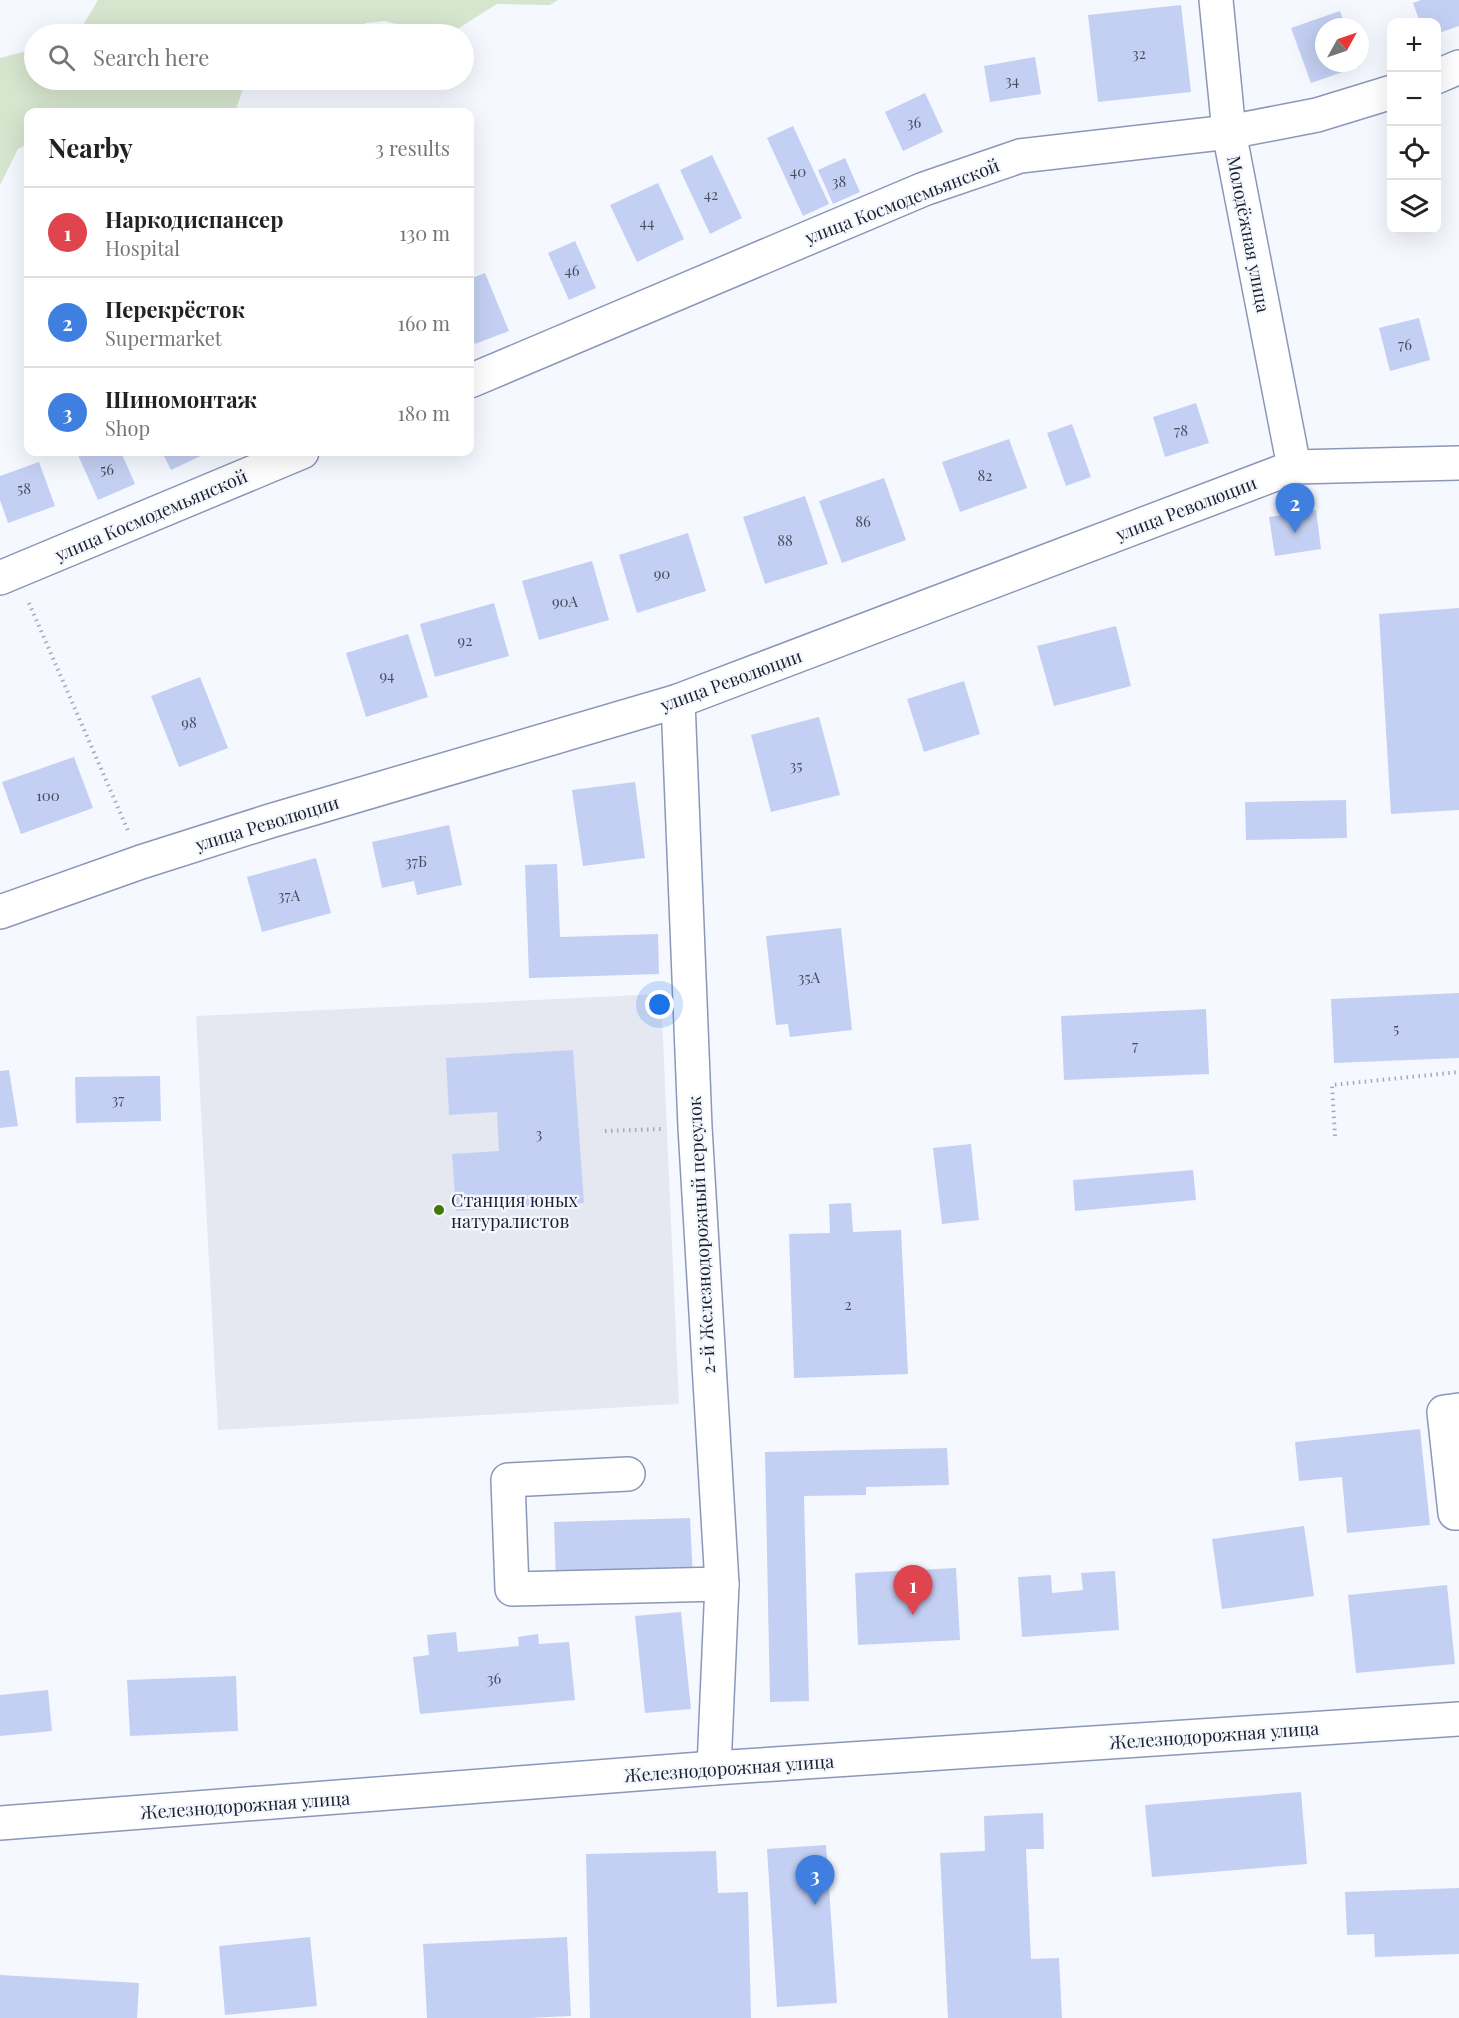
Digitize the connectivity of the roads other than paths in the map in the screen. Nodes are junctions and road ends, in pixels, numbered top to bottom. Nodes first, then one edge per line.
1 (1216, 0) edge
2 (1459, 67) edge
3 (1441, 75) edge
4 (1387, 94) edge
5 (1228, 132) junction
6 (474, 379) edge
7 (292, 456) edge
8 (1459, 462) edge
9 (1294, 467) junction
10 (8, 575) edge
11 (678, 701) junction
12 (0, 912) edge
13 (1459, 1410) edge
14 (628, 1474) dead end
15 (1459, 1513) edge
16 (722, 1584) junction
17 (1459, 1719) edge
18 (714, 1768) junction
19 (0, 1823) edge

1 - 5 street, Молодёжная улица
2 - 3 street
4 - 5 street, улица Космодемьянской
5 - 6 street, улица Космодемьянской
5 - 9 street, Молодёжная улица
7 - 10 street, улица Космодемьянской
8 - 9 street, улица Революции
9 - 11 street, улица Революции
11 - 12 street, улица Революции
11 - 16 street, 2-й Железнодорожный переулок
13 - 15 street
14 - 16 street
16 - 18 street, 2-й Железнодорожный переулок
17 - 18 street, Железнодорожная улица
18 - 19 street, Железнодорожная улица

